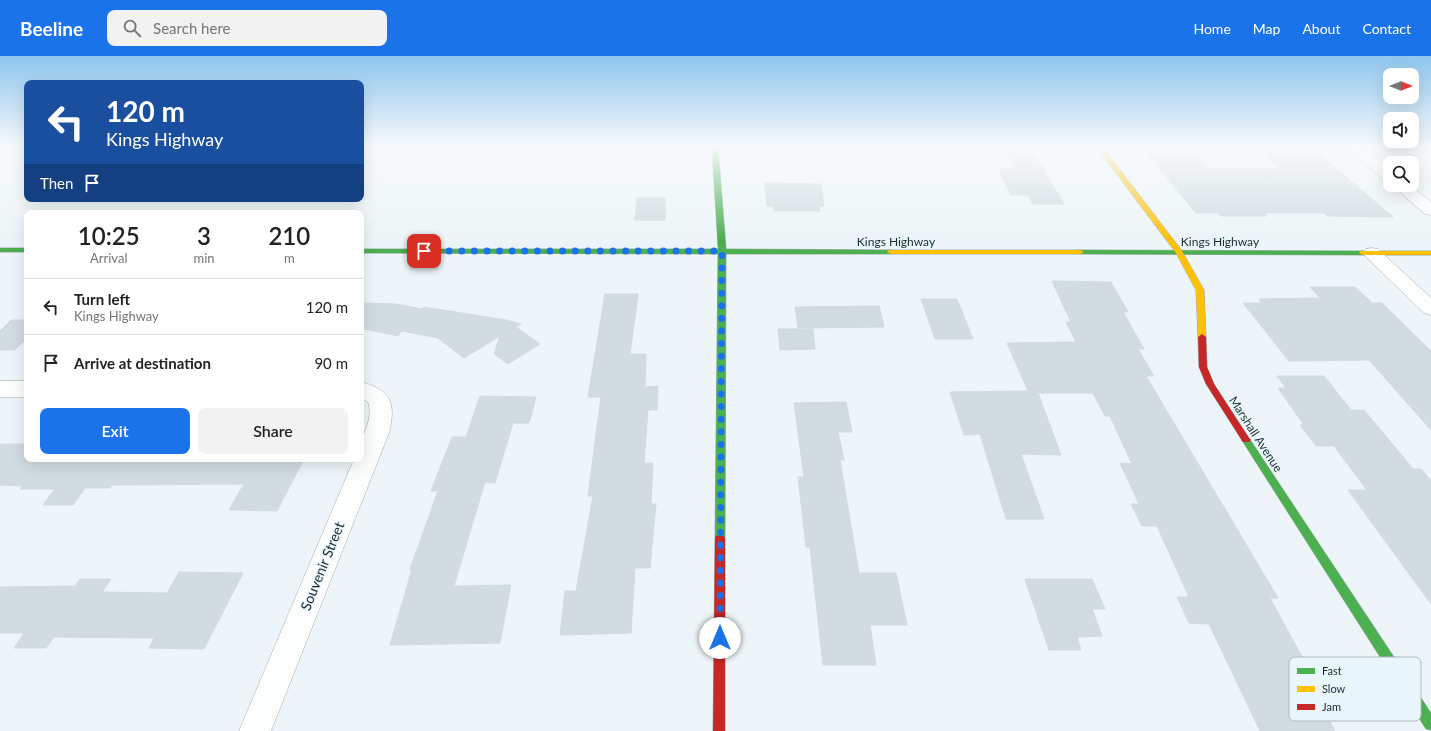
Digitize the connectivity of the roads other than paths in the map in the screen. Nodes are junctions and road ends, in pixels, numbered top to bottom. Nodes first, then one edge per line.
1 (717, 178) edge
2 (1123, 178) edge
3 (1409, 192) edge
4 (1431, 210) edge
5 (0, 250) edge
6 (24, 250) edge
7 (364, 251) edge
8 (722, 251) junction
9 (1179, 253) junction
10 (1372, 253) junction
11 (1431, 253) edge
12 (1431, 309) edge
13 (0, 389) edge
14 (24, 389) edge
15 (370, 395) edge
16 (1387, 657) edge
17 (1421, 709) edge
18 (1431, 724) edge
19 (255, 731) edge
20 (719, 731) edge

1 - 8 street
2 - 9 street, Marshall Avenue
3 - 4 street
5 - 6 street
7 - 8 street, Kings Highway
8 - 9 street, Kings Highway
8 - 20 street
9 - 10 street, Kings Highway
9 - 16 street, Marshall Avenue
10 - 11 street, Kings Highway
10 - 12 street
13 - 14 street
15 - 19 street, Souvenir Street
17 - 18 street, Marshall Avenue

